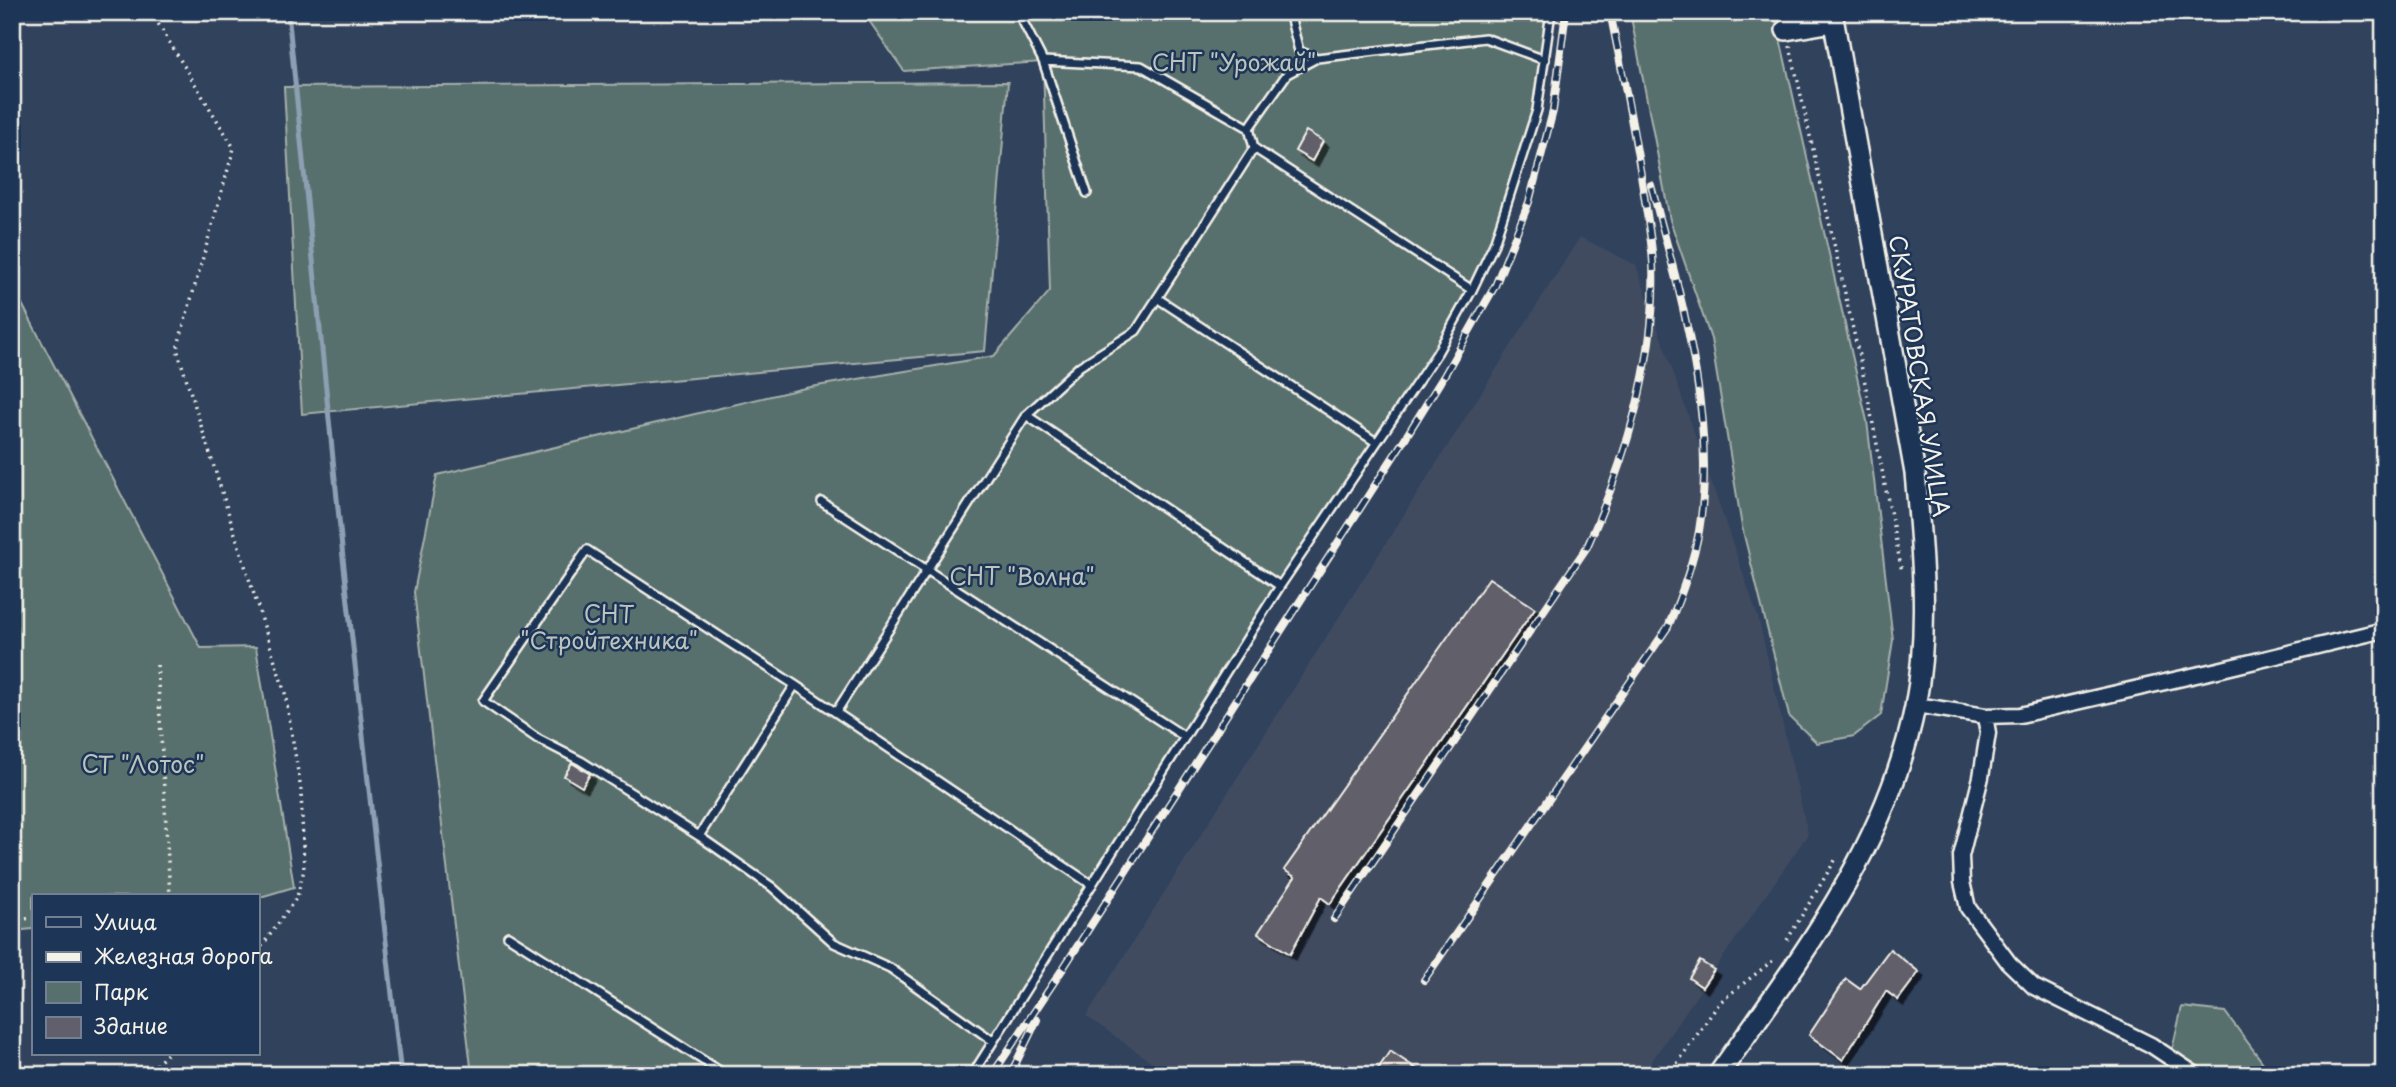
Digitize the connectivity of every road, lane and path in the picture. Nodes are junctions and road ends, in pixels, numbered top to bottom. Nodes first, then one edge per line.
1 (151, 12) edge
2 (1018, 12) edge
3 (1289, 12) edge
4 (1551, 12) edge
5 (1832, 17) edge
6 (1785, 21) edge
7 (1317, 58) junction
8 (1545, 60) junction
9 (1043, 61) junction
10 (1249, 128) junction
11 (1255, 148) junction
12 (1087, 193) dead end
13 (1472, 290) junction
14 (1157, 299) junction
15 (1026, 415) junction
16 (1376, 442) junction
17 (822, 502) dead end
18 (925, 570) junction
19 (1904, 583) dead end
20 (1280, 586) junction
21 (2384, 630) edge
22 (157, 665) dead end
23 (795, 685) junction
24 (1916, 705) junction
25 (836, 712) junction
26 (1985, 716) junction
27 (1185, 737) junction
28 (698, 836) junction
29 (1838, 856) dead end
30 (1092, 885) junction
31 (170, 894) edge
32 (32, 918) edge
33 (12, 920) edge
34 (508, 936) dead end
35 (1784, 946) dead end
36 (259, 950) edge
37 (1777, 957) dead end
38 (993, 1041) junction
39 (165, 1056) edge
40 (146, 1075) edge
41 (726, 1075) edge
42 (972, 1075) edge
43 (1669, 1075) edge
44 (1718, 1075) edge
45 (2196, 1075) edge

1 - 36 path
2 - 9 lane
3 - 7 lane
4 - 8 lane
5 - 6 street
5 - 24 street, СКУРАТОВСКАЯ УЛИЦА
6 - 19 path
7 - 8 lane
7 - 10 lane
8 - 13 lane
9 - 10 lane
9 - 12 lane
10 - 11 lane
11 - 13 lane
11 - 14 lane
13 - 16 lane
14 - 15 lane
14 - 16 lane
15 - 18 lane
15 - 20 lane
16 - 20 lane
17 - 18 lane
18 - 25 lane
18 - 27 lane
20 - 27 lane
21 - 26 street
22 - 31 path
23 - 25 lane
23 - 28 lane
23 - 28 lane
24 - 26 street
24 - 44 street, СКУРАТОВСКАЯ УЛИЦА
25 - 30 lane
26 - 45 street
27 - 30 lane
28 - 38 lane
29 - 35 path
30 - 38 lane
32 - 33 path
34 - 41 lane
37 - 43 path
38 - 42 lane
39 - 40 path

